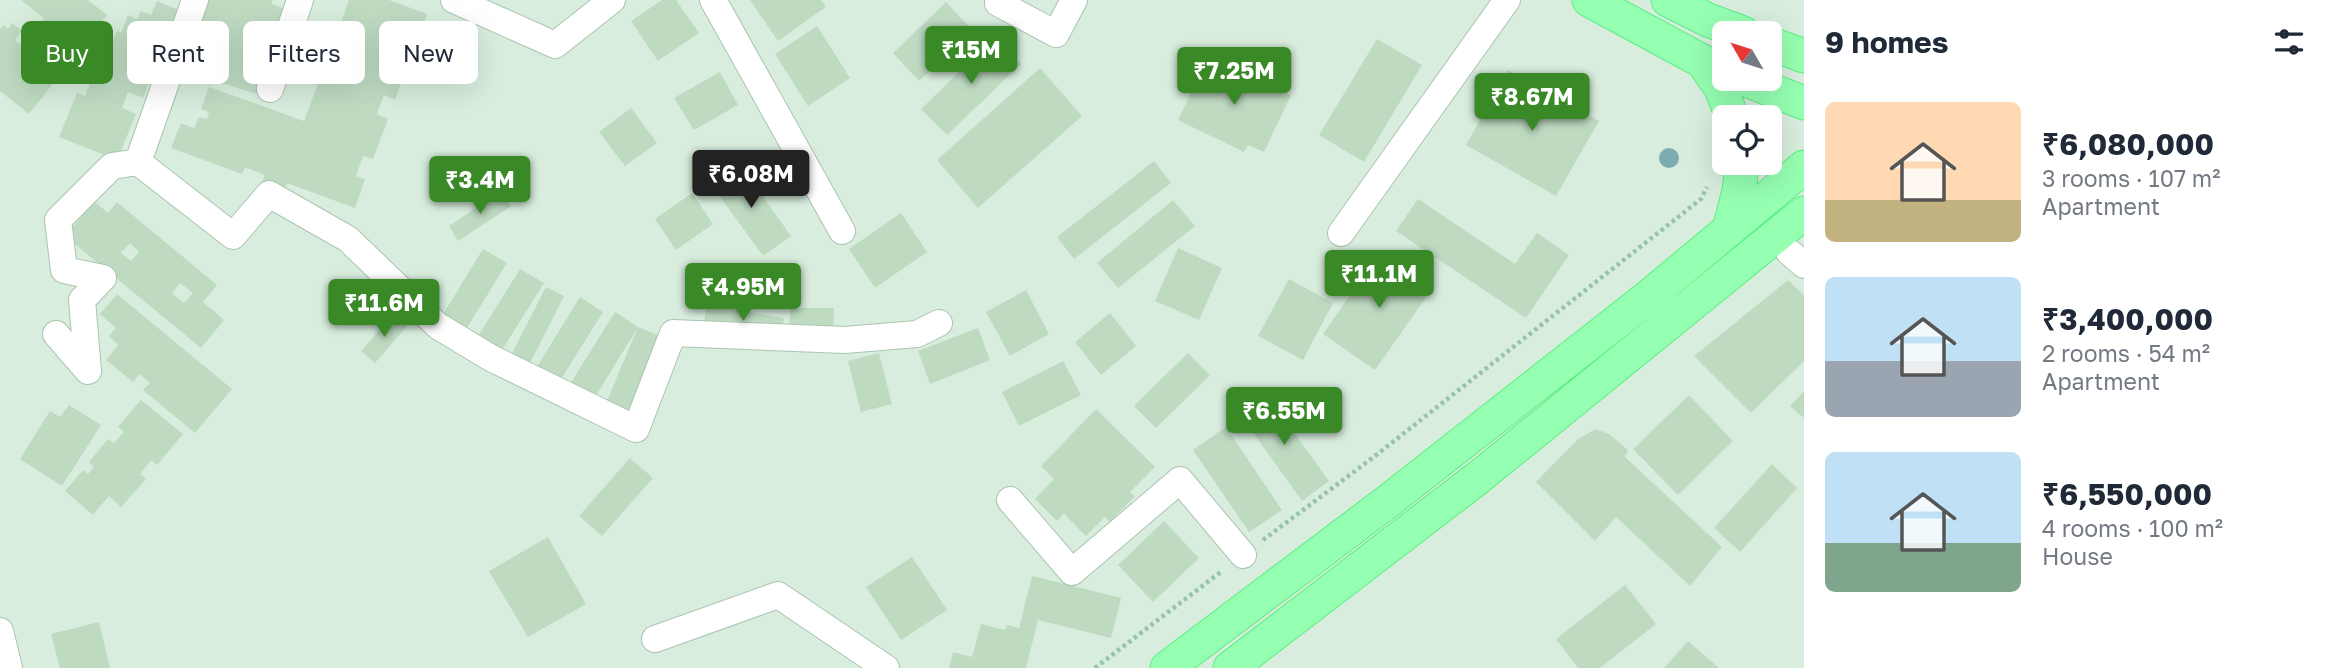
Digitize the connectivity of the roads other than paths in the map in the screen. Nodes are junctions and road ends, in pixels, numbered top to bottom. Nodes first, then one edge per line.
1 (195, 0) edge
2 (300, 0) edge
3 (454, 0) edge
4 (612, 0) edge
5 (713, 0) edge
6 (1074, 0) edge
7 (1507, 0) edge
8 (1589, 0) edge
9 (1668, 0) edge
10 (998, 3) dead end
11 (1712, 21) edge
12 (1782, 46) edge
13 (1804, 56) edge
14 (1712, 65) edge
15 (270, 89) dead end
16 (1774, 91) edge
17 (1804, 103) edge
18 (138, 162) junction
19 (1804, 167) edge
20 (1730, 175) edge
21 (1804, 213) edge
22 (1729, 230) junction
23 (842, 231) dead end
24 (1340, 233) dead end
25 (1791, 246) edge
26 (939, 324) dead end
27 (55, 334) dead end
28 (1010, 500) dead end
29 (1243, 555) road end
30 (0, 631) edge
31 (655, 639) dead end
32 (9, 668) edge
33 (886, 668) edge
34 (1167, 668) edge
35 (1230, 668) edge

1 - 18 street
2 - 15 street
3 - 4 street
5 - 23 street
6 - 10 street
7 - 24 street
8 - 14 main road
9 - 11 main road
12 - 13 main road
16 - 17 main road
18 - 26 street
18 - 27 street
19 - 22 main road
20 - 22 main road
21 - 25 main road
22 - 34 main road
25 - 35 main road
28 - 29 street
30 - 32 street
31 - 33 street

